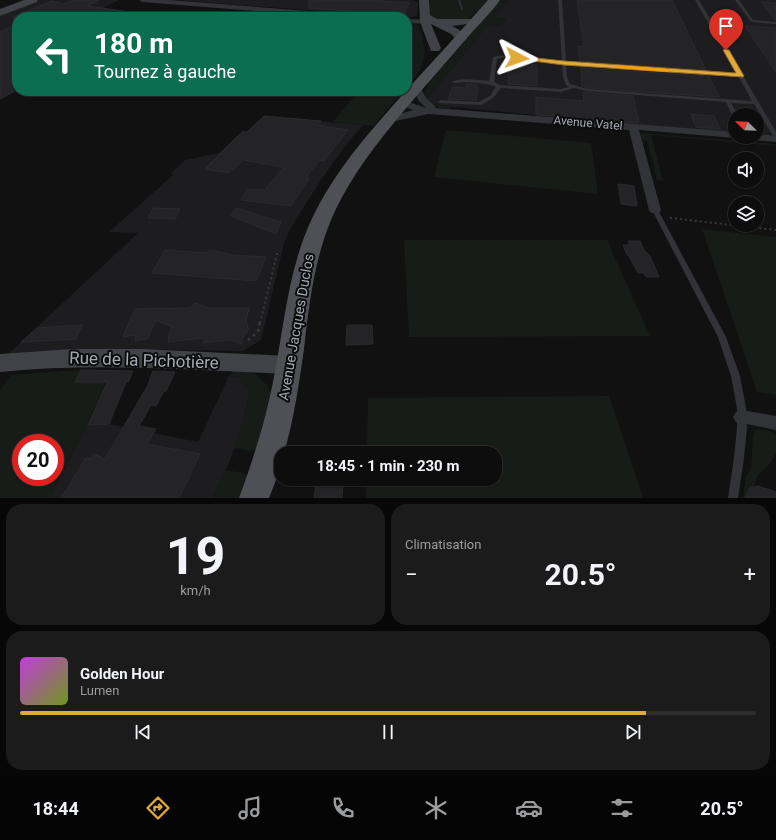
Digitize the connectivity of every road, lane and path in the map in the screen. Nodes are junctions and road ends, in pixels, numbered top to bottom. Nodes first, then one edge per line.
1 (33, 0) edge
2 (142, 0) edge
3 (424, 0) edge
4 (560, 0) edge
5 (697, 0) edge
6 (736, 0) edge
7 (490, 4) edge
8 (0, 12) edge
9 (295, 12) edge
10 (412, 21) edge
11 (428, 23) junction
12 (774, 23) edge
13 (461, 32) junction
14 (435, 48) junction
15 (564, 63) junction
16 (431, 72) junction
17 (741, 76) junction
18 (453, 82) dead end
19 (491, 83) junction
20 (499, 86) junction
21 (573, 87) junction
22 (416, 88) junction
23 (412, 93) edge
24 (409, 96) edge
25 (728, 101) junction
26 (403, 103) junction
27 (756, 103) junction
28 (441, 106) junction
29 (732, 108) edge
30 (431, 109) junction
31 (389, 120) junction
32 (633, 127) junction
33 (728, 134) edge
34 (776, 136) edge
35 (764, 138) edge
36 (776, 139) edge
37 (656, 214) junction
38 (776, 230) edge
39 (278, 250) dead end
40 (248, 340) dead end
41 (0, 363) edge
42 (289, 365) junction
43 (742, 417) junction
44 (776, 424) edge
45 (254, 498) edge
46 (733, 498) edge

1 - 8 main road
2 - 9 street
3 - 11 main road
4 - 15 lane
5 - 17 lane
6 - 12 lane
7 - 13 main road
10 - 11 street
11 - 13 main road
11 - 13 main road
11 - 14 main road
13 - 14 main road
13 - 16 main road, Avenue Jacques Duclos
14 - 16 main road
15 - 17 lane
15 - 19 lane
15 - 21 lane
16 - 22 main road, Avenue Jacques Duclos
17 - 27 lane
18 - 19 lane
19 - 20 lane
20 - 21 lane
20 - 28 lane
21 - 25 lane
22 - 23 main road, Avenue Jacques Duclos
22 - 30 street
24 - 26 main road, Avenue Jacques Duclos
25 - 27 lane
25 - 29 lane
26 - 30 street, Avenue Vatel
26 - 31 main road, Avenue Jacques Duclos
27 - 34 lane
28 - 30 street, Avenue Vatel
28 - 32 street, Avenue Vatel
30 - 31 street
31 - 42 main road, Avenue Jacques Duclos
32 - 33 street, Avenue Vatel
32 - 37 street
35 - 36 street
37 - 38 path
37 - 43 lane
39 - 40 path
41 - 42 main road, Rue de la Pichotière
42 - 45 main road, Avenue Jacques Duclos
43 - 44 street
43 - 46 lane

